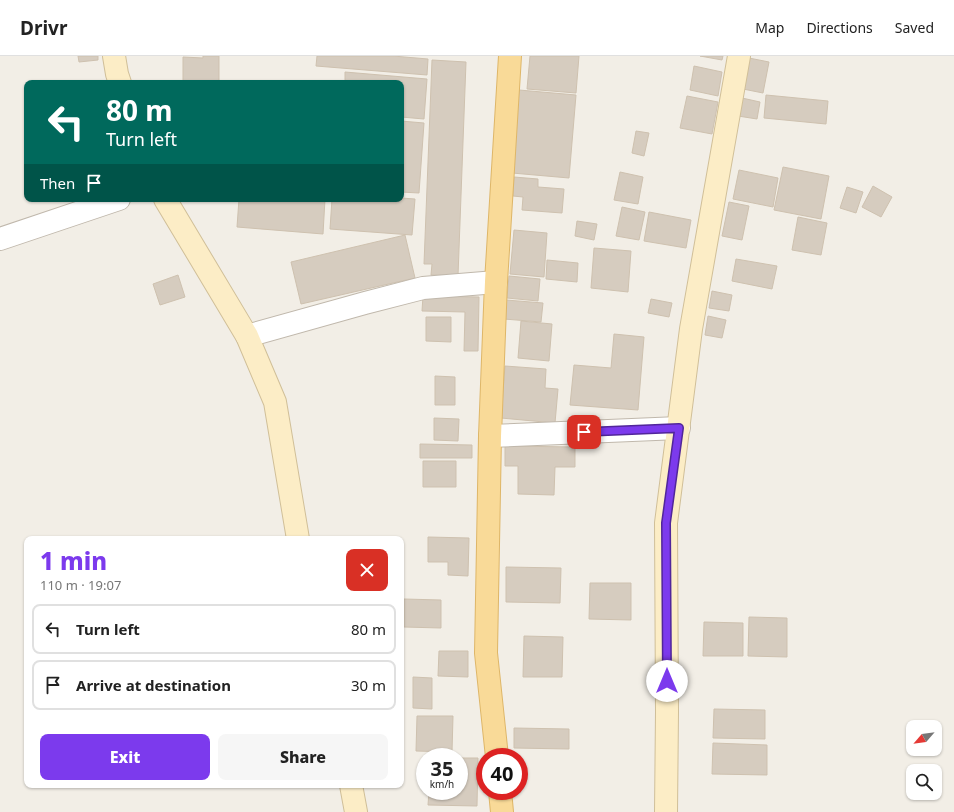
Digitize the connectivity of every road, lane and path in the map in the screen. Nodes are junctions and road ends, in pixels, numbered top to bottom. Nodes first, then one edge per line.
1 (114, 56) edge
2 (507, 56) edge
3 (738, 56) edge
4 (119, 80) edge
5 (110, 202) edge
6 (167, 202) edge
7 (0, 239) edge
8 (496, 282) junction
9 (248, 336) junction
10 (679, 428) junction
11 (490, 436) junction
12 (297, 536) edge
13 (496, 748) edge
14 (352, 788) edge
15 (501, 800) edge
16 (356, 812) edge
17 (502, 812) edge
18 (666, 812) edge

1 - 4 street
2 - 8 main road
3 - 10 street
5 - 7 street
6 - 9 street
8 - 9 street
8 - 11 main road
9 - 12 street
10 - 11 street
10 - 18 street
11 - 13 main road
14 - 16 street
15 - 17 main road

